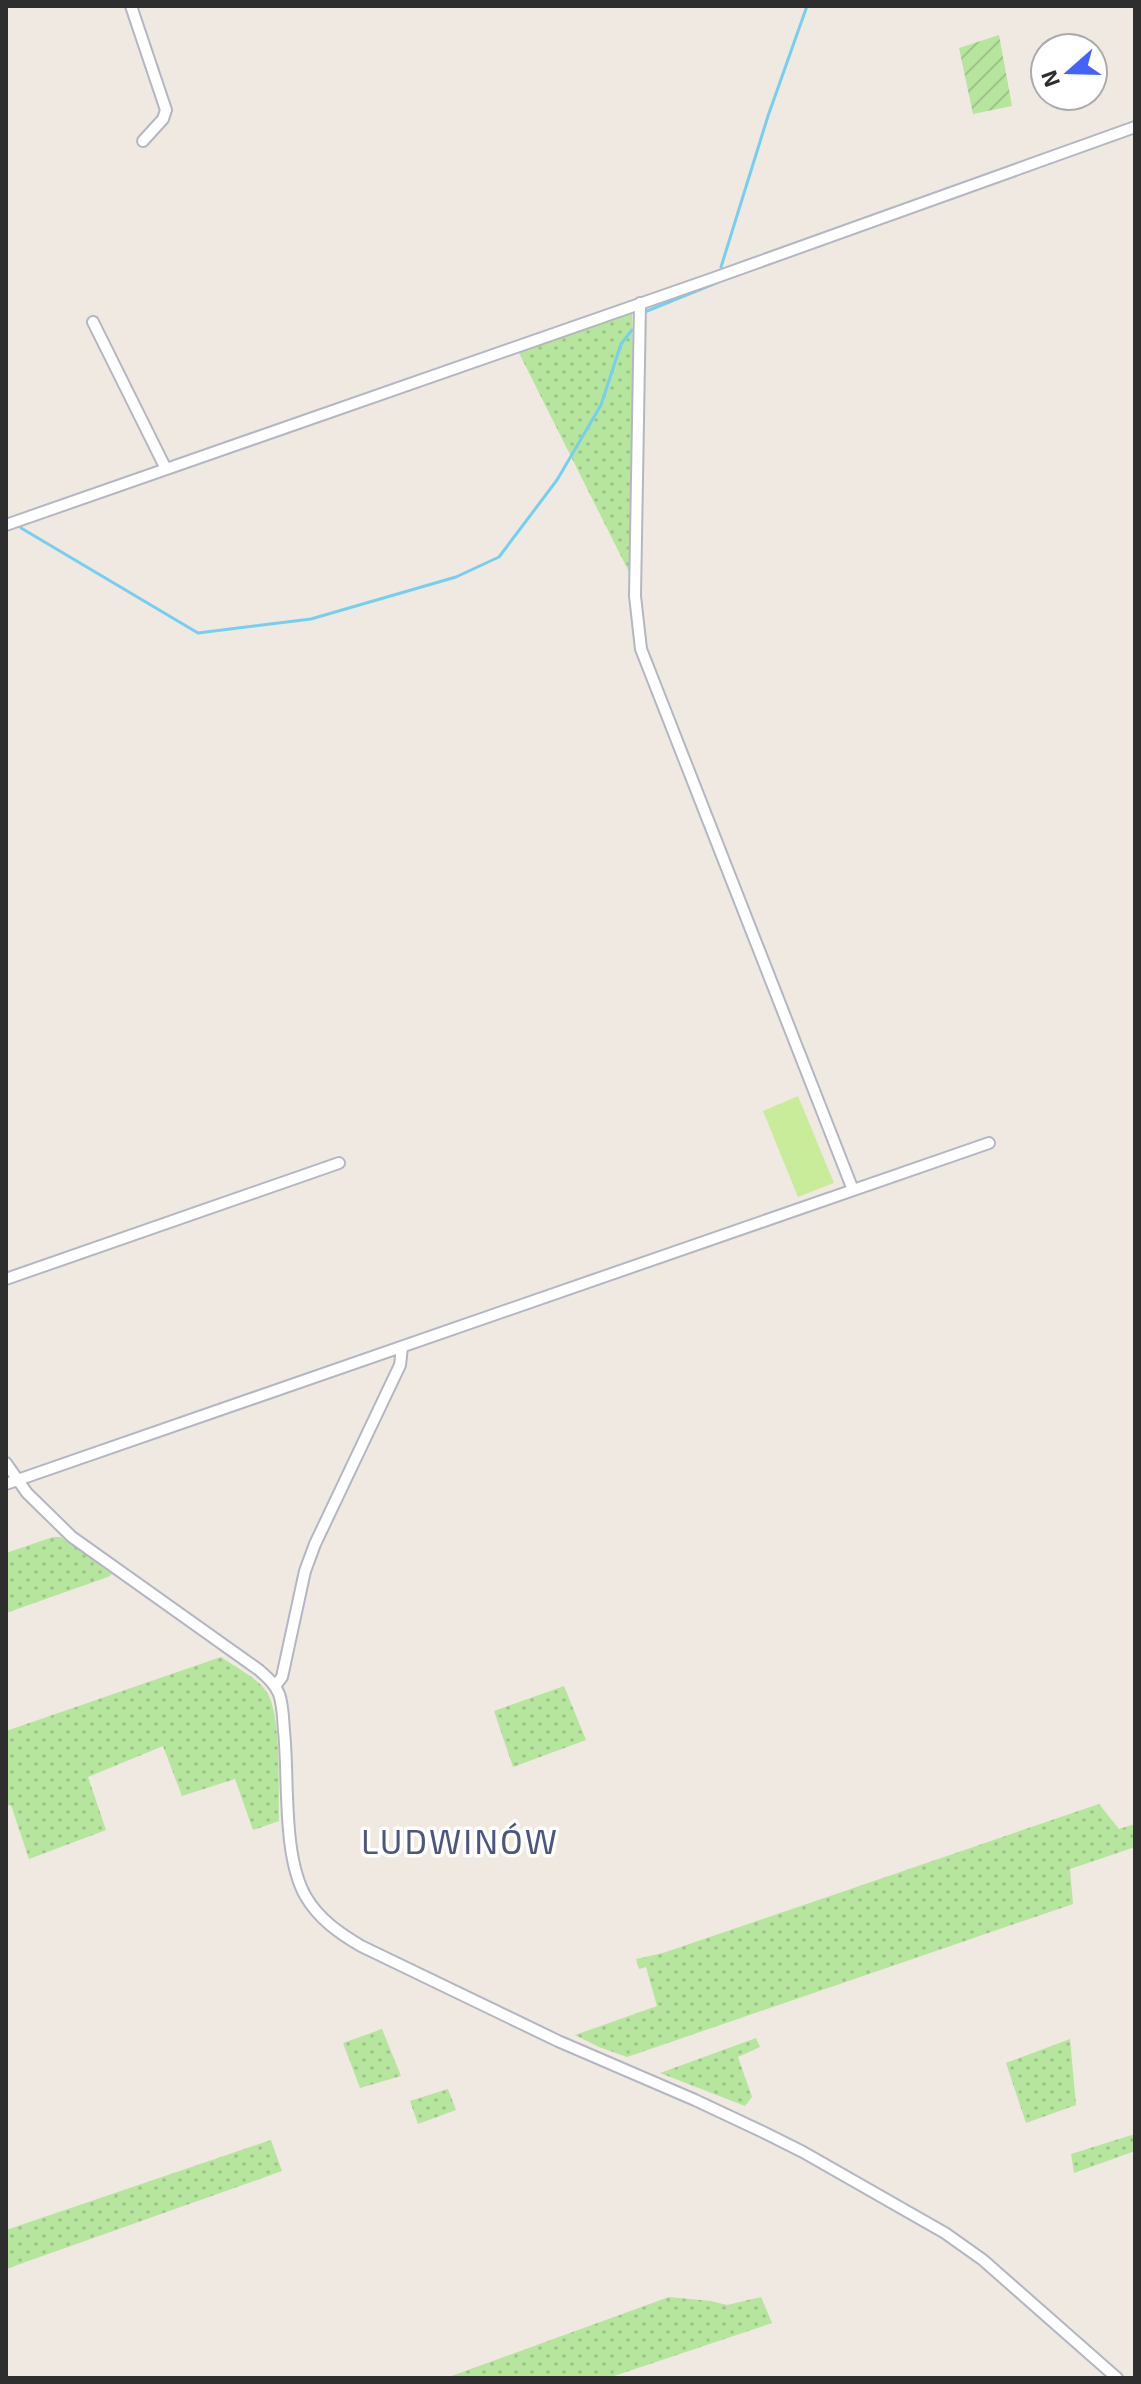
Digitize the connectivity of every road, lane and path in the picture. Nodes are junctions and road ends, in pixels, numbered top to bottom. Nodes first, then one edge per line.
1 (131, 6) edge
2 (1135, 127) edge
3 (143, 141) dead end
4 (640, 303) junction
5 (93, 322) dead end
6 (166, 469) junction
7 (6, 525) edge
8 (989, 1143) dead end
9 (339, 1163) dead end
10 (853, 1190) junction
11 (6, 1279) edge
12 (402, 1347) junction
13 (6, 1463) edge
14 (17, 1480) junction
15 (6, 1484) edge
16 (275, 1686) junction
17 (1117, 2378) edge

1 - 3 street
2 - 4 street
4 - 6 street
4 - 10 street
5 - 6 street
6 - 7 street
8 - 10 street
9 - 11 street
10 - 12 street
12 - 14 street
12 - 16 street
13 - 14 street
14 - 15 street
14 - 16 street
16 - 17 street

